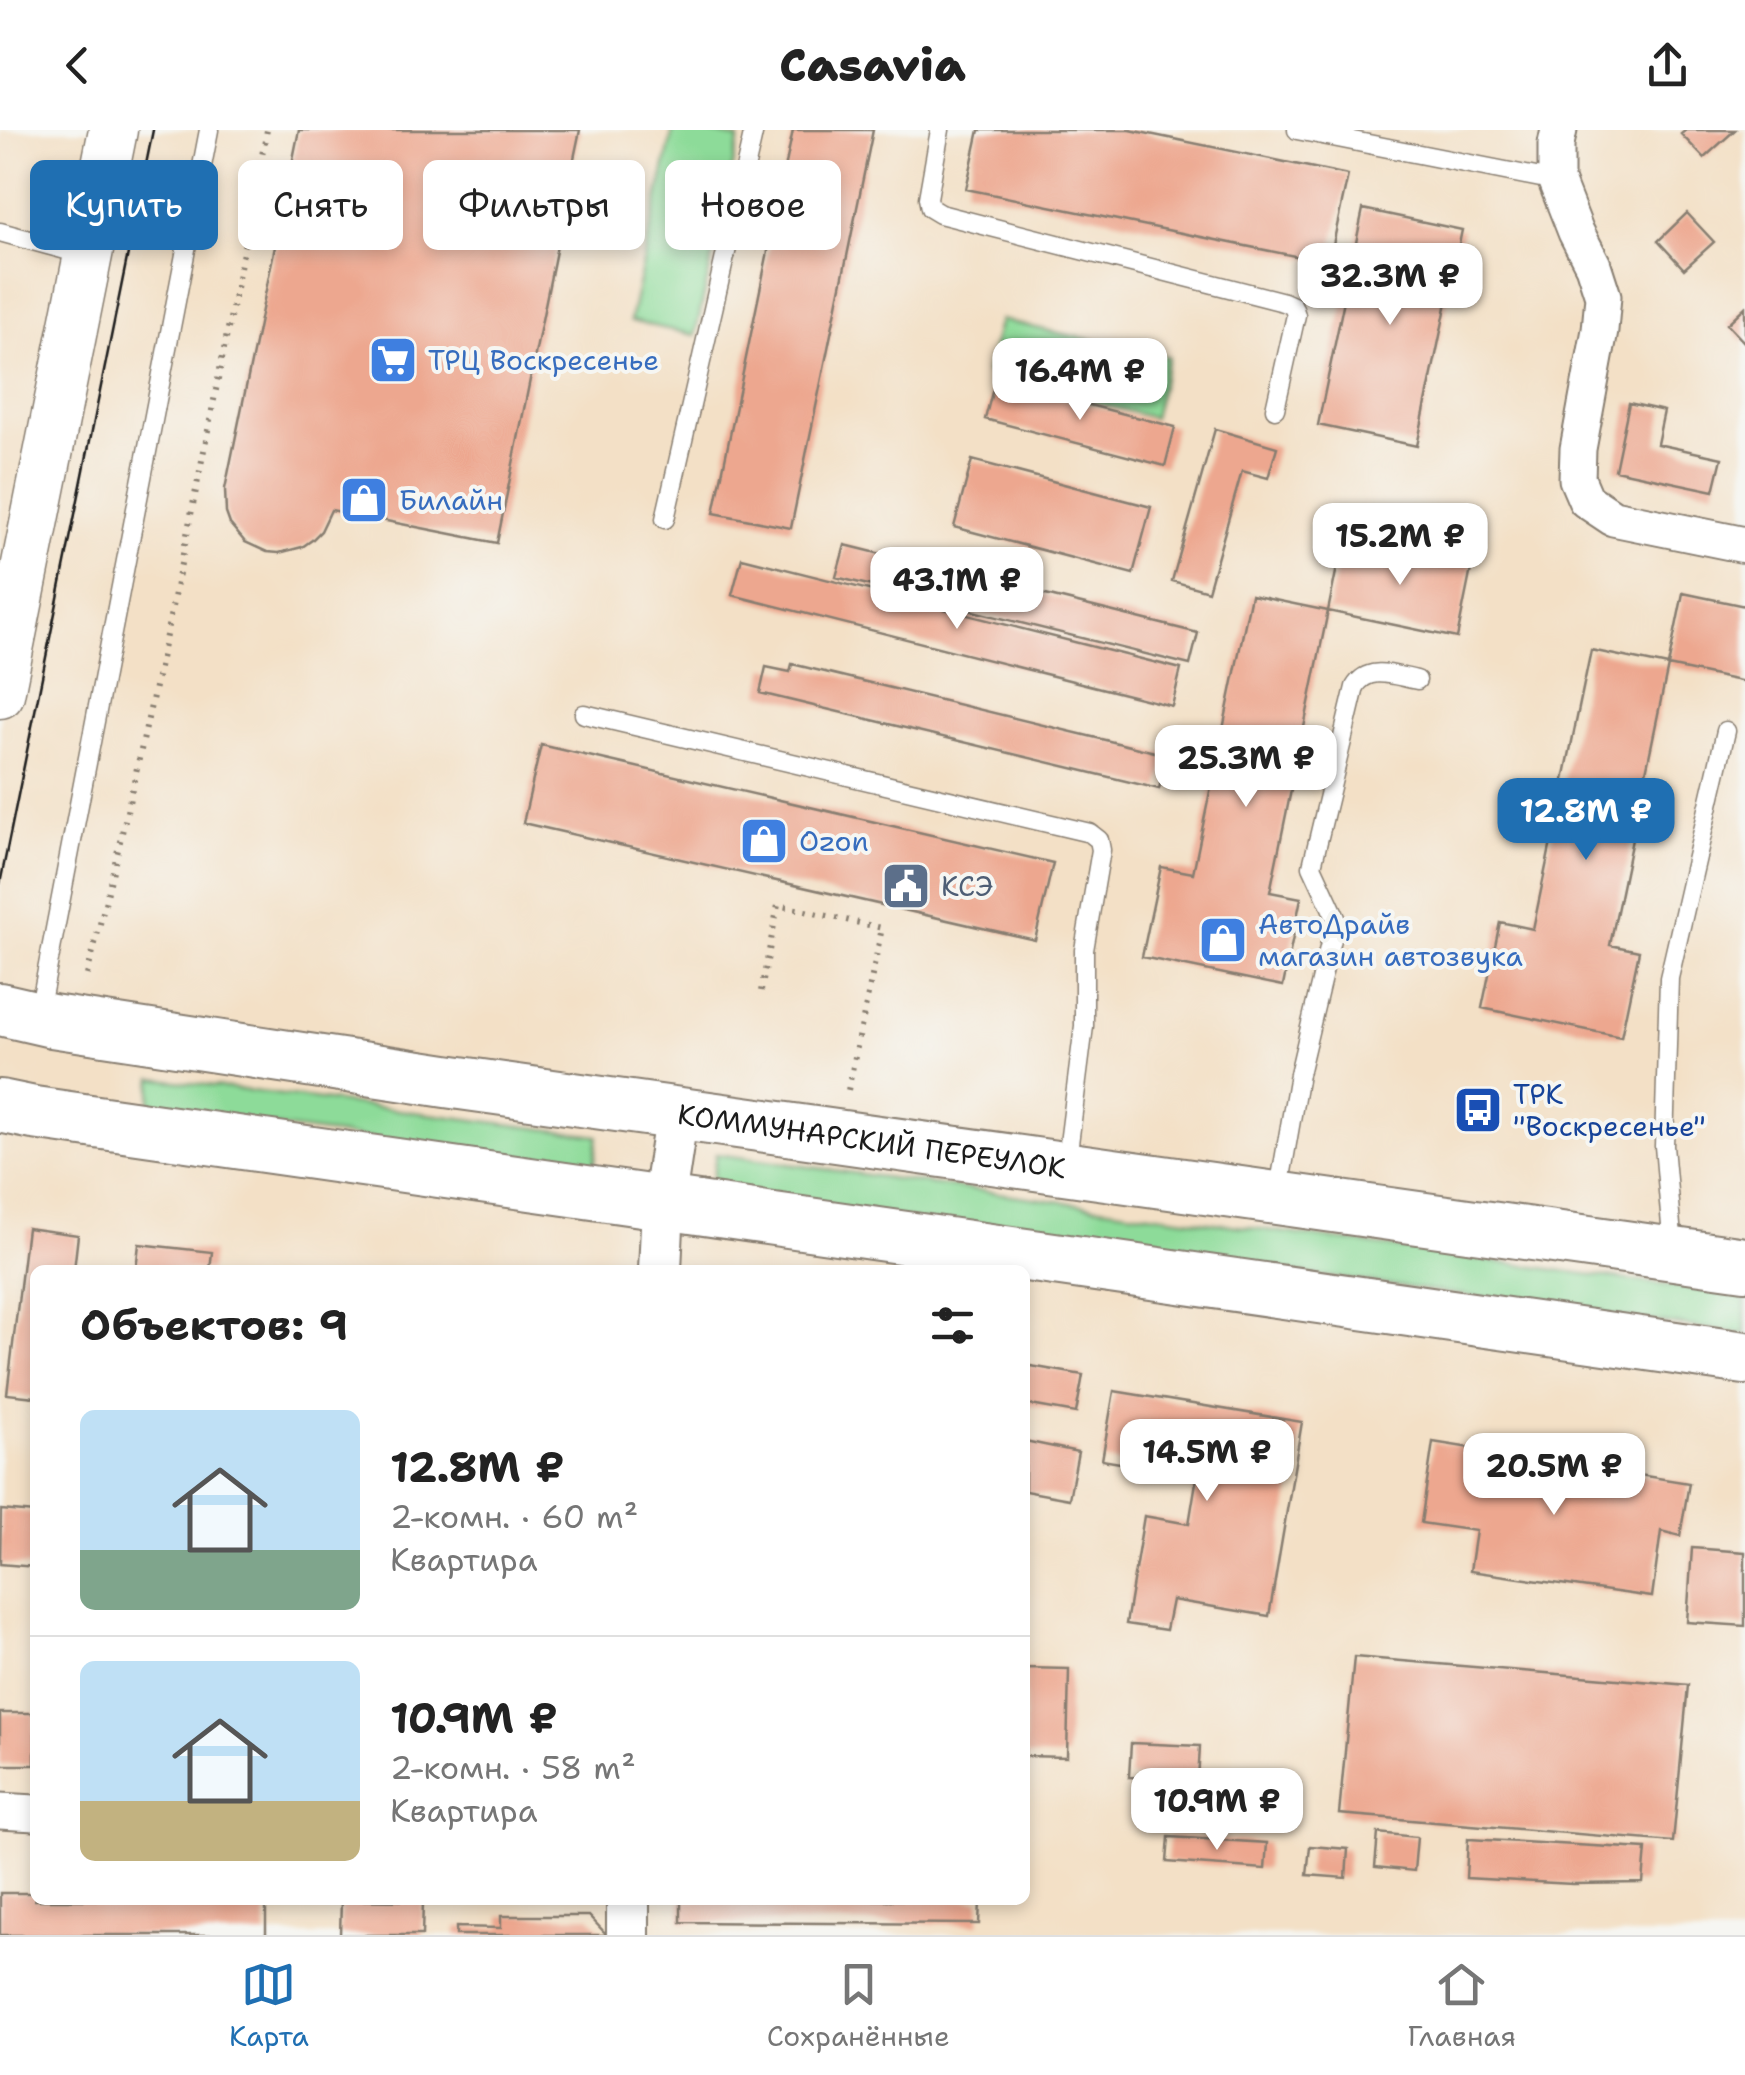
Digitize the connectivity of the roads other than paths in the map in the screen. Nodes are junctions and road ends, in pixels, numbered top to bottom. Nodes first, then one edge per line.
1 (114, 130) edge
2 (209, 130) edge
3 (754, 130) edge
4 (940, 130) edge
5 (1297, 130) edge
6 (1559, 130) edge
7 (1556, 181) junction
8 (0, 232) edge
9 (88, 256) junction
10 (1275, 410) dead end
11 (665, 519) dead end
12 (1745, 545) edge
13 (1417, 680) dead end
14 (0, 694) edge
15 (584, 714) dead end
16 (1726, 731) dead end
17 (19, 1014) edge
18 (0, 1106) edge
19 (677, 1112) junction
20 (1066, 1167) junction
21 (1277, 1197) junction
22 (663, 1204) junction
23 (1674, 1254) junction
24 (1745, 1264) edge
25 (660, 1265) edge
26 (1745, 1358) edge
27 (0, 1811) edge
28 (30, 1813) edge
29 (628, 1905) edge
30 (628, 1935) edge

1 - 9 main road
2 - 17 lane
3 - 11 lane
4 - 10 lane
5 - 7 lane
6 - 7 street
7 - 12 street
8 - 9 lane
9 - 14 main road
13 - 21 lane
15 - 20 lane
16 - 23 lane
17 - 19 main road, КОММУНАРСКИЙ ПЕРЕУЛОК
18 - 22 main road
19 - 20 main road, КОММУНАРСКИЙ ПЕРЕУЛОК
19 - 22 street
20 - 21 main road, КОММУНАРСКИЙ ПЕРЕУЛОК
21 - 23 main road, КОММУНАРСКИЙ ПЕРЕУЛОК
22 - 25 street
22 - 26 main road
23 - 24 main road, КОММУНАРСКИЙ ПЕРЕУЛОК
27 - 28 street
29 - 30 street

